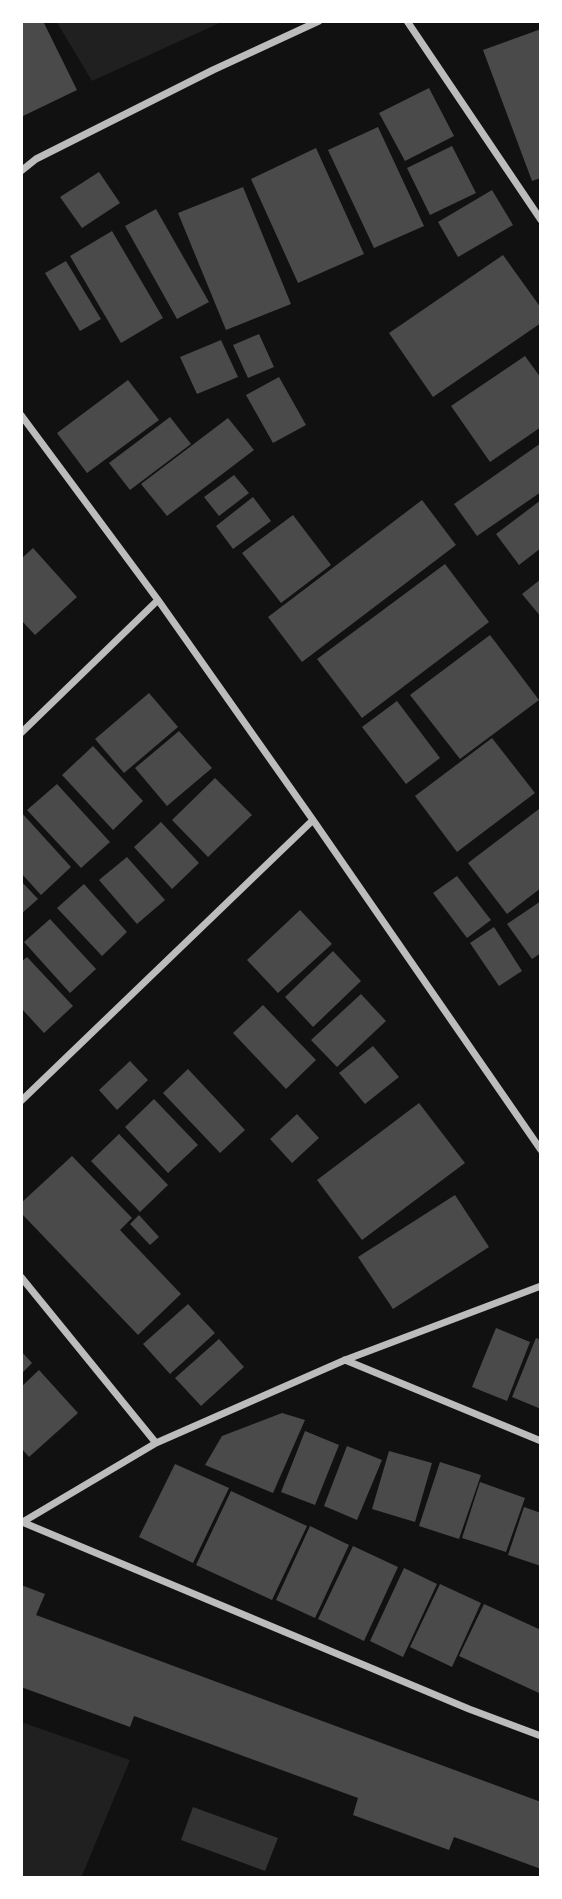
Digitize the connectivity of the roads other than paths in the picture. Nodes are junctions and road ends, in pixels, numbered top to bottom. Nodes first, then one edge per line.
1 (319, 21) edge
2 (407, 21) edge
3 (21, 171) edge
4 (541, 220) edge
5 (21, 415) edge
6 (158, 600) junction
7 (21, 733) edge
8 (313, 820) junction
9 (21, 1101) edge
10 (541, 1150) edge
11 (21, 1278) edge
12 (541, 1286) edge
13 (345, 1360) junction
14 (541, 1441) edge
15 (156, 1443) junction
16 (22, 1523) edge
17 (541, 1736) edge

1 - 3 street
2 - 4 street
5 - 6 street
6 - 7 street
6 - 8 street
8 - 9 street
8 - 10 street
11 - 15 street
12 - 13 street
13 - 14 street
13 - 15 street
15 - 16 street
16 - 17 street

